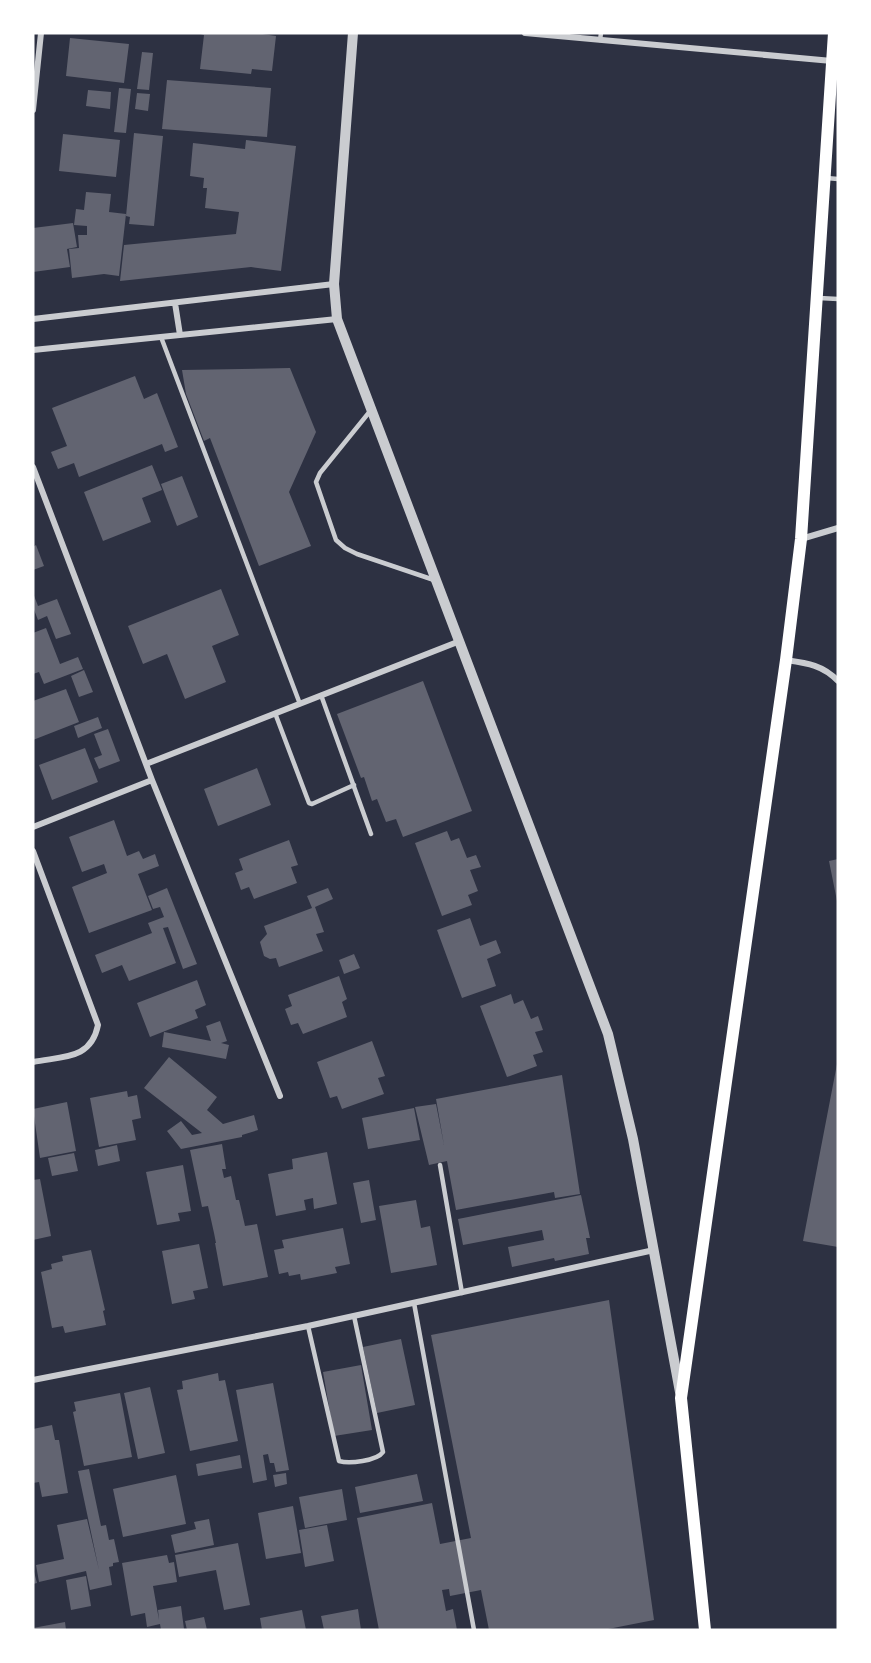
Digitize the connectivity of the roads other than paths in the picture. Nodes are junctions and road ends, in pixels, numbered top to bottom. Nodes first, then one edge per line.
1 (41, 33) edge
2 (352, 33) edge
3 (525, 33) edge
4 (834, 33) edge
5 (601, 36) edge
6 (835, 61) edge
7 (33, 110) edge
8 (824, 177) junction
9 (838, 179) edge
10 (334, 284) junction
11 (816, 298) junction
12 (838, 299) edge
13 (175, 303) junction
14 (33, 319) edge
15 (337, 320) junction
16 (180, 335) junction
17 (161, 337) junction
18 (33, 350) edge
19 (371, 409) junction
20 (33, 467) edge
21 (838, 528) edge
22 (801, 539) junction
23 (437, 581) junction
24 (460, 641) junction
25 (786, 660) junction
26 (838, 681) edge
27 (321, 695) junction
28 (300, 704) junction
29 (275, 713) junction
30 (146, 764) junction
31 (152, 780) junction
32 (354, 785) junction
33 (33, 827) edge
34 (371, 834) dead end
35 (33, 851) edge
36 (33, 1062) edge
37 (280, 1096) dead end
38 (440, 1165) dead end
39 (655, 1250) junction
40 (462, 1293) junction
41 (414, 1303) junction
42 (354, 1316) junction
43 (308, 1326) junction
44 (33, 1380) edge
45 (681, 1398) junction
46 (474, 1630) edge
47 (705, 1630) edge

1 - 7 street
2 - 10 street
3 - 5 street
4 - 6 main road
5 - 6 street
6 - 8 main road
8 - 9 lane
8 - 11 main road
10 - 13 street
10 - 15 street
11 - 12 lane
11 - 22 main road
13 - 14 street
13 - 16 street
15 - 16 street
15 - 19 street
16 - 17 street
17 - 18 street
17 - 28 lane
19 - 23 street
19 - 23 lane
20 - 30 street
21 - 22 street
22 - 25 main road
23 - 24 street
24 - 27 street
24 - 39 street
25 - 26 street
25 - 45 main road
27 - 28 street
27 - 32 lane
28 - 29 street
29 - 30 street
29 - 32 lane
30 - 31 street
31 - 33 street
31 - 37 street
32 - 34 lane
35 - 36 street
38 - 40 lane
39 - 40 street
39 - 45 street
40 - 41 street
41 - 42 street
41 - 46 lane
42 - 43 street
42 - 43 lane
43 - 44 street
45 - 47 main road

